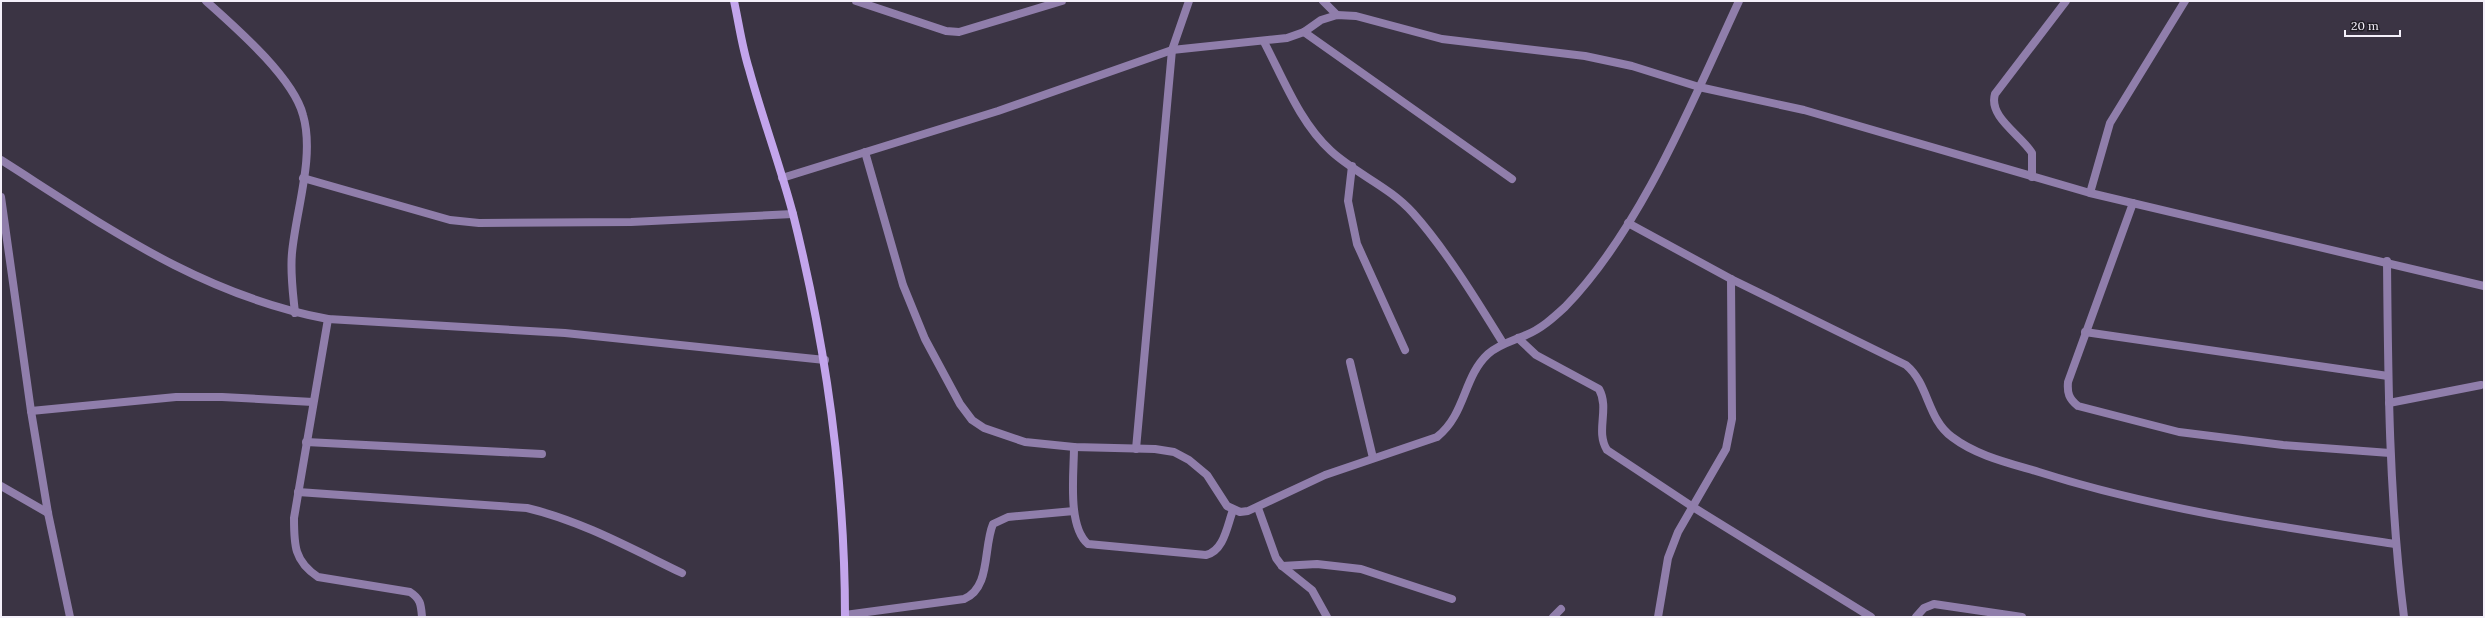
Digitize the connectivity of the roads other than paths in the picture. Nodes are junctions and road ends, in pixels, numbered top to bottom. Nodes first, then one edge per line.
1 (206, 1) edge
2 (734, 1) edge
3 (856, 1) edge
4 (1062, 1) edge
5 (1189, 1) edge
6 (1323, 1) edge
7 (1739, 1) edge
8 (2066, 1) edge
9 (2185, 1) edge
10 (1337, 15) junction
11 (1304, 32) junction
12 (1264, 42) junction
13 (1172, 50) junction
14 (1699, 87) junction
15 (865, 152) junction
16 (1, 160) edge
17 (1352, 166) junction
18 (2032, 177) junction
19 (303, 178) junction
20 (782, 178) junction
21 (1512, 179) dead end
22 (2090, 193) junction
23 (1, 197) edge
24 (2133, 203) junction
25 (793, 214) junction
26 (1628, 222) junction
27 (2387, 261) junction
28 (1731, 279) junction
29 (2484, 286) edge
30 (296, 313) junction
31 (328, 319) junction
32 (2085, 332) junction
33 (1518, 338) junction
34 (1503, 343) junction
35 (1405, 350) dead end
36 (825, 360) junction
37 (1350, 362) dead end
38 (2388, 376) junction
39 (2481, 386) dead end
40 (314, 402) junction
41 (2389, 403) junction
42 (30, 410) junction
43 (306, 442) junction
44 (1074, 447) junction
45 (1136, 449) junction
46 (2390, 453) junction
47 (542, 454) dead end
48 (1373, 458) junction
49 (1, 486) edge
50 (298, 492) junction
51 (1258, 508) junction
52 (1693, 508) junction
53 (1233, 510) junction
54 (1074, 511) junction
55 (48, 513) junction
56 (2395, 544) junction
57 (1282, 566) junction
58 (682, 573) dead end
59 (1452, 599) dead end
60 (1561, 609) dead end
61 (845, 616) edge
62 (70, 617) edge
63 (422, 617) edge
64 (1326, 617) edge
65 (1553, 617) edge
66 (1658, 617) edge
67 (1872, 617) edge
68 (1916, 617) edge
69 (2022, 617) edge
70 (2404, 617) edge

1 - 19 street
2 - 20 street
3 - 4 street
5 - 13 street
6 - 10 street
7 - 14 street
8 - 18 street
9 - 22 street
10 - 11 street
10 - 14 street
11 - 12 street
11 - 21 street
12 - 13 street
12 - 17 street
13 - 15 street
13 - 45 street
14 - 18 street
14 - 26 street
15 - 20 street
15 - 44 street
16 - 30 street
17 - 34 street
17 - 35 street
18 - 22 street
19 - 25 street
19 - 30 street
20 - 25 street
22 - 24 street
23 - 42 street
24 - 27 street
24 - 32 street
25 - 36 street
26 - 28 street
26 - 33 street
27 - 29 street
27 - 38 street
28 - 52 street
28 - 56 street
30 - 31 street
31 - 36 street
31 - 40 street
32 - 38 street
32 - 46 street
33 - 34 street
33 - 52 street
34 - 48 street
36 - 61 street
37 - 48 street
38 - 41 street
39 - 41 street
40 - 42 street
40 - 43 street
41 - 46 street
42 - 55 street
43 - 47 street
43 - 50 street
44 - 45 street
44 - 54 street
45 - 53 street
46 - 56 street
48 - 51 street
49 - 55 street
50 - 58 street
50 - 63 street
51 - 53 street
51 - 57 street
52 - 66 street
52 - 67 street
53 - 54 street
54 - 61 street
55 - 62 street
56 - 70 street
57 - 59 street
57 - 64 street
60 - 65 street
68 - 69 street

